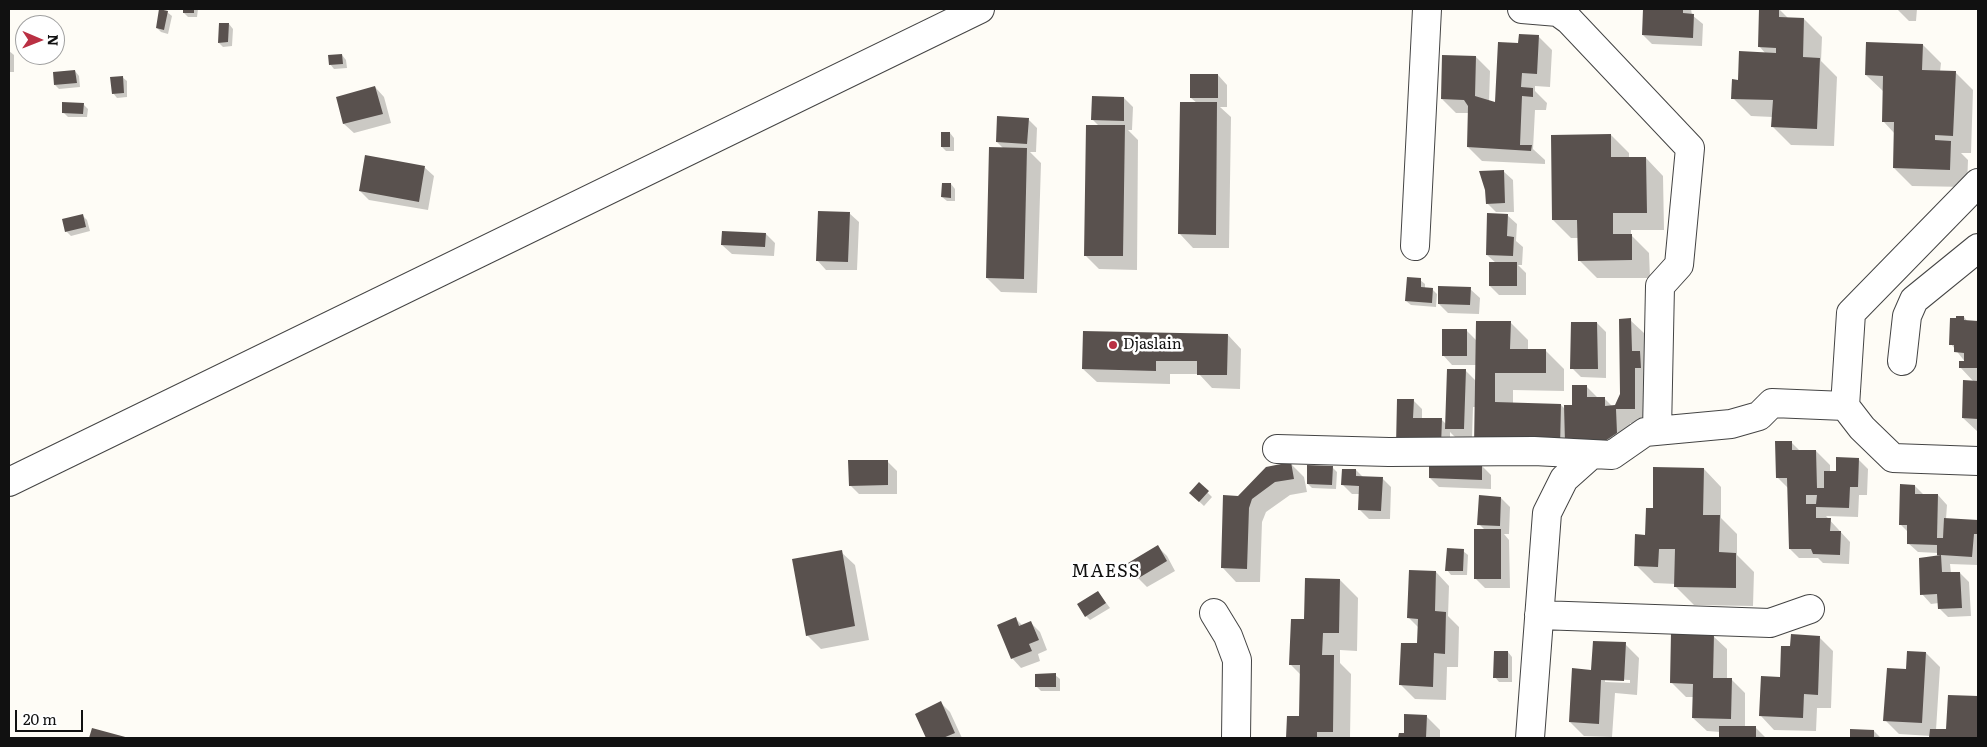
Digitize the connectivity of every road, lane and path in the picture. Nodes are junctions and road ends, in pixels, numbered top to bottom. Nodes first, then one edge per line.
1 (980, 9) edge
2 (1427, 9) edge
3 (1522, 9) edge
4 (1978, 183) edge
5 (1415, 246) dead end
6 (1978, 248) edge
7 (1902, 361) dead end
8 (1844, 406) junction
9 (1657, 431) junction
10 (1277, 449) dead end
11 (1592, 454) junction
12 (1978, 461) edge
13 (9, 482) edge
14 (1810, 609) dead end
15 (1214, 613) dead end
16 (1539, 615) junction
17 (1236, 738) edge
18 (1530, 738) edge

1 - 13 street
2 - 5 street
3 - 9 street
4 - 8 street
6 - 7 street
8 - 9 street
8 - 12 street
9 - 11 street
10 - 11 street
11 - 16 street
14 - 16 street
15 - 17 street
16 - 18 street

